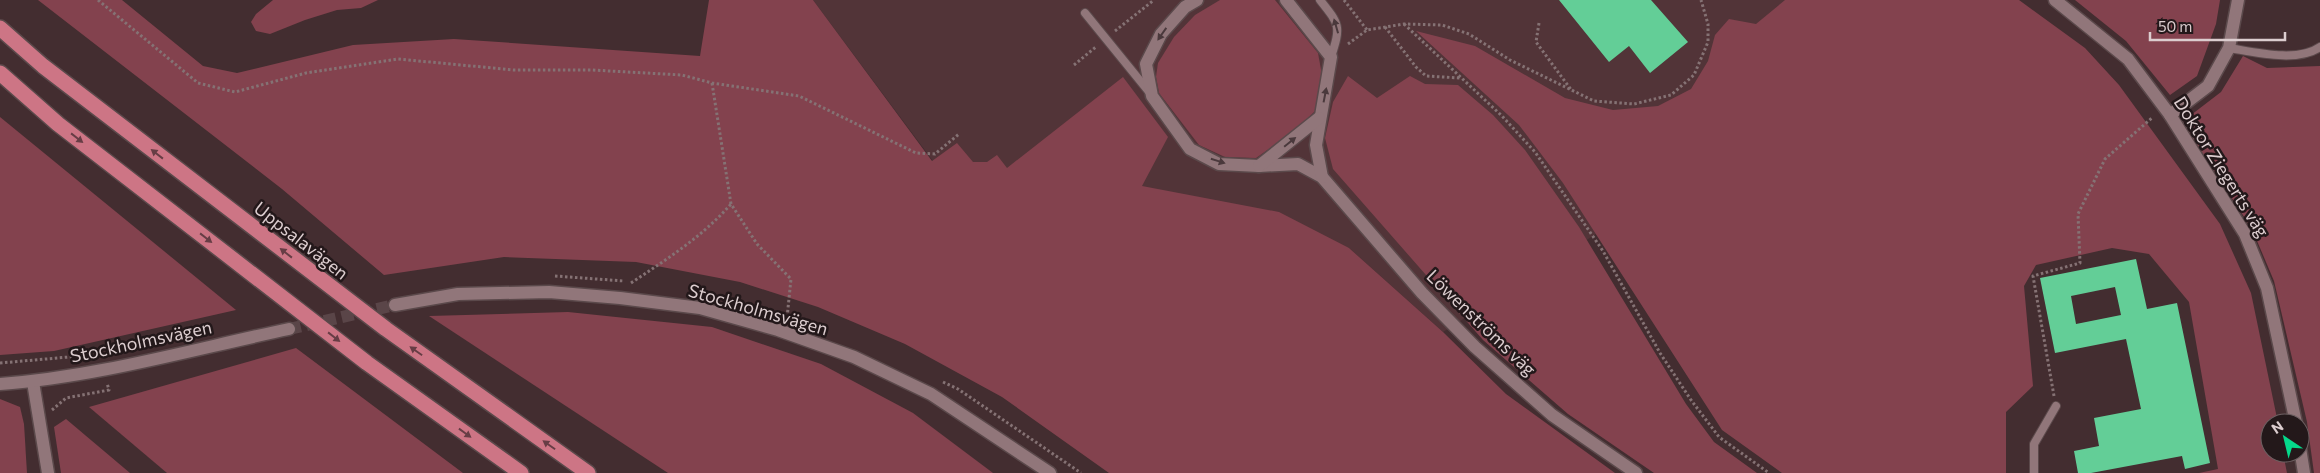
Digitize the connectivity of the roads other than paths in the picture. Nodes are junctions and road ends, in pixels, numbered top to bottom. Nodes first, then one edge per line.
1 (1197, 0) edge
2 (1286, 0) edge
3 (1320, 0) edge
4 (2055, 0) edge
5 (2238, 0) edge
6 (1085, 13) dead end
7 (0, 22) edge
8 (0, 28) edge
9 (2320, 47) edge
10 (2229, 48) junction
11 (1332, 56) junction
12 (43, 66) junction
13 (0, 73) edge
14 (0, 80) edge
15 (1152, 96) junction
16 (2167, 111) junction
17 (1319, 118) junction
18 (58, 124) junction
19 (1260, 166) junction
20 (1322, 177) junction
21 (395, 305) tunnel mouth
22 (289, 329) tunnel mouth
23 (32, 382) junction
24 (0, 384) edge
25 (2056, 406) road end
26 (2294, 413) edge
27 (48, 473) edge
28 (521, 473) edge
29 (588, 473) edge
30 (1050, 473) edge
31 (1636, 473) edge
32 (2034, 473) edge

1 -> 15 street, Löwenströms väg
2 - 11 street
11 -> 3 lane
4 - 16 street, Doktor Ziegerts väg
5 - 10 street
6 - 15 lane
7 - 12 highway
8 - 12 highway, Uppsalavägen
9 - 10 lane
10 - 16 street
17 -> 11 street
29 -> 12 highway, Uppsalavägen
13 - 18 highway
14 - 18 highway
15 -> 19 street, Löwenströms väg
16 - 26 street, Doktor Ziegerts väg
19 -> 17 street
17 - 20 street
18 -> 28 highway
19 - 20 street, Löwenströms väg
20 - 31 street, Löwenströms väg
21 - 30 street, Stockholmsvägen
22 - 23 street, Stockholmsvägen
23 - 24 street, Stockholmsvägen
23 - 27 street
25 - 32 lane

